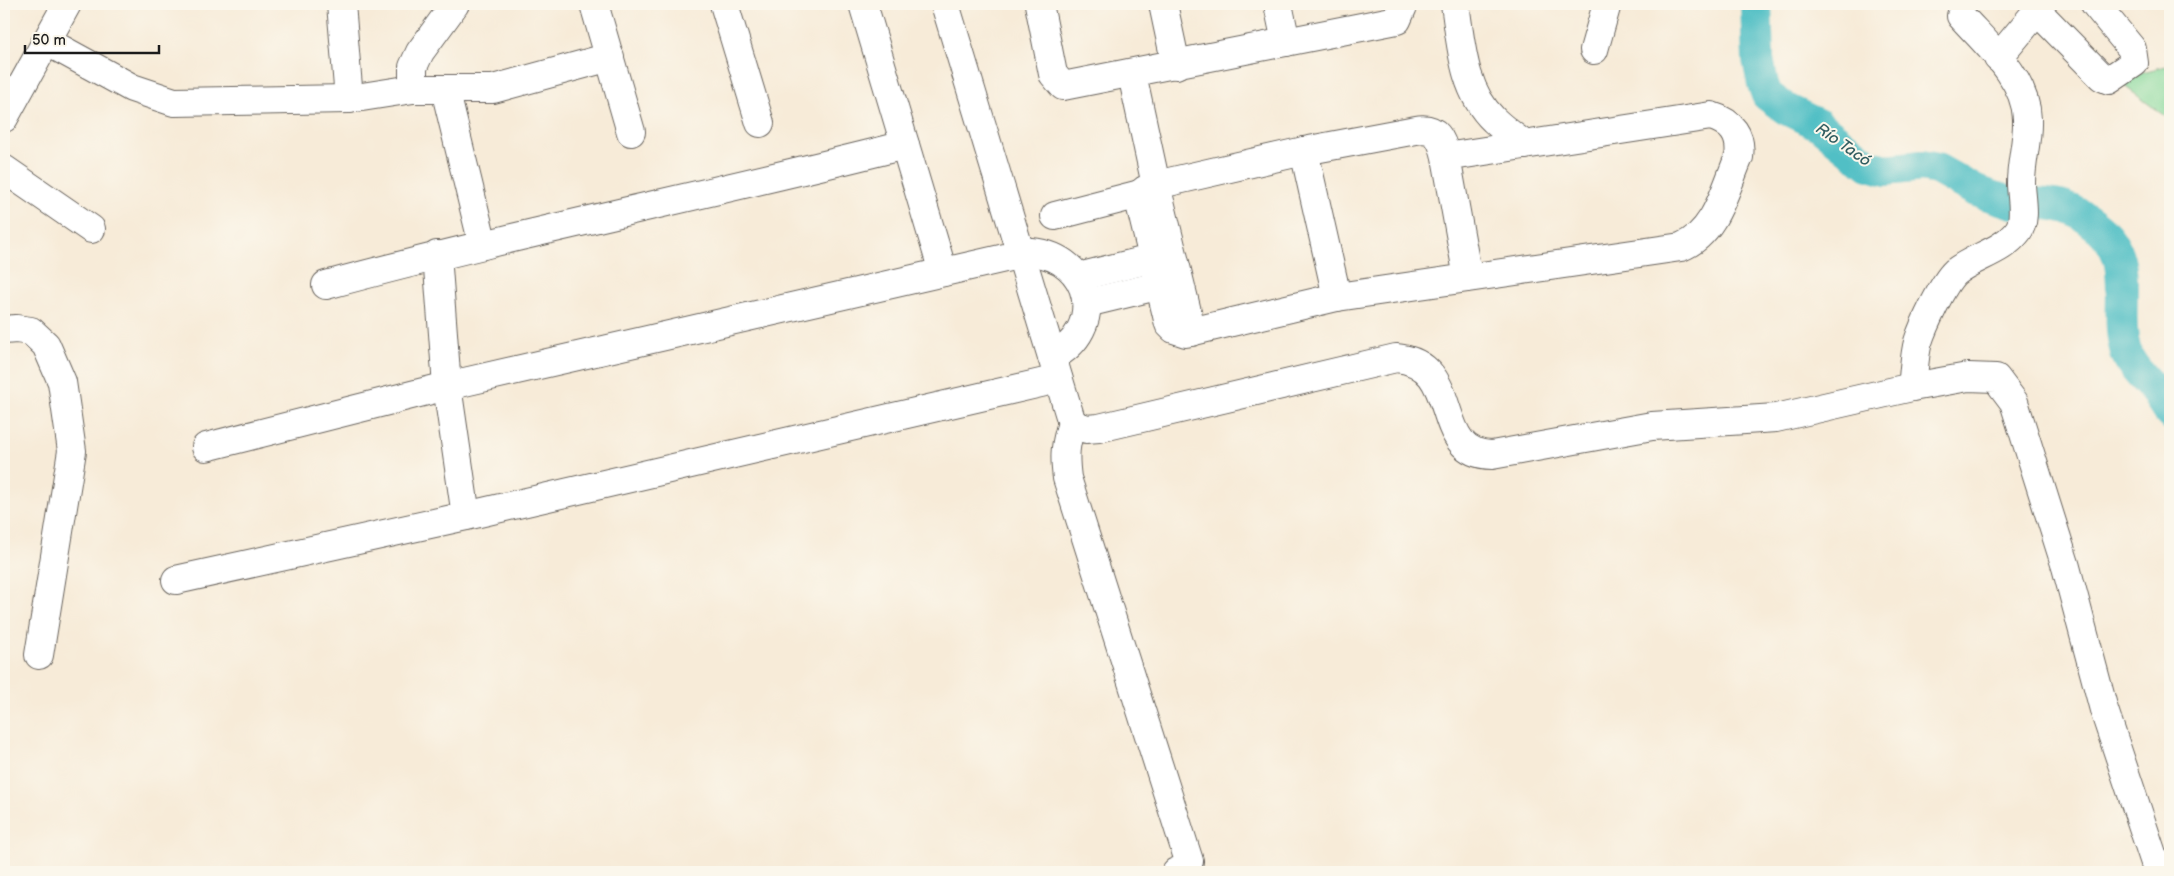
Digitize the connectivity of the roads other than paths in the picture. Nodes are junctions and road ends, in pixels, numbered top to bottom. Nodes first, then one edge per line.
1 (67, 4) edge
2 (341, 4) edge
3 (455, 4) edge
4 (594, 4) edge
5 (724, 4) edge
6 (863, 4) edge
7 (945, 4) edge
8 (1039, 4) edge
9 (1163, 4) edge
10 (1278, 4) edge
11 (1404, 4) edge
12 (1455, 4) edge
13 (1606, 4) edge
14 (2095, 4) edge
15 (1961, 16) dead end
16 (46, 41) junction
17 (1286, 42) junction
18 (1594, 50) dead end
19 (610, 57) junction
20 (1998, 58) junction
21 (1176, 65) junction
22 (1126, 75) junction
23 (413, 89) junction
24 (446, 89) junction
25 (348, 99) junction
26 (4, 118) edge
27 (760, 123) dead end
28 (631, 132) dead end
29 (905, 145) junction
30 (1525, 145) junction
31 (1304, 151) junction
32 (1446, 157) junction
33 (4, 169) edge
34 (1147, 190) junction
35 (1055, 216) dead end
36 (91, 228) dead end
37 (483, 245) junction
38 (1021, 253) junction
39 (437, 255) junction
40 (1163, 256) junction
41 (943, 272) junction
42 (1078, 277) junction
43 (1468, 278) junction
44 (1169, 283) junction
45 (326, 285) dead end
46 (1337, 297) junction
47 (1087, 303) junction
48 (4, 330) edge
49 (1055, 368) junction
50 (447, 386) junction
51 (1912, 387) junction
52 (1072, 423) junction
53 (206, 447) dead end
54 (466, 516) junction
55 (176, 580) dead end
56 (39, 654) dead end
57 (1176, 872) edge
58 (2158, 872) edge

1 - 16 street
2 - 25 street
3 - 23 street
4 - 19 street
5 - 27 street
6 - 29 street
7 - 38 street
8 - 22 street
9 - 21 street
10 - 17 street
11 - 17 street
12 - 30 street
13 - 18 street
14 - 20 street
15 - 20 street
16 - 25 street
16 - 26 street
17 - 21 street
19 - 24 street
19 - 28 street
20 - 51 street
21 - 22 street
22 - 34 street
23 - 24 street
23 - 25 street
24 - 37 street
29 - 37 street
29 - 41 street
30 - 32 street
30 - 43 street
31 - 32 street
31 - 34 street
31 - 46 street
32 - 43 street
33 - 36 street
34 - 35 street
34 - 40 street
37 - 39 street
38 - 41 street
38 - 42 street
38 - 49 street
39 - 45 street
39 - 50 street
40 - 42 street
40 - 44 street
41 - 50 street
42 - 47 street
43 - 46 street
44 - 46 street
44 - 47 street
47 - 49 street
48 - 56 street
49 - 52 street
49 - 54 street
50 - 53 street
50 - 54 street
51 - 52 street
51 - 58 street
52 - 57 street
54 - 55 street

